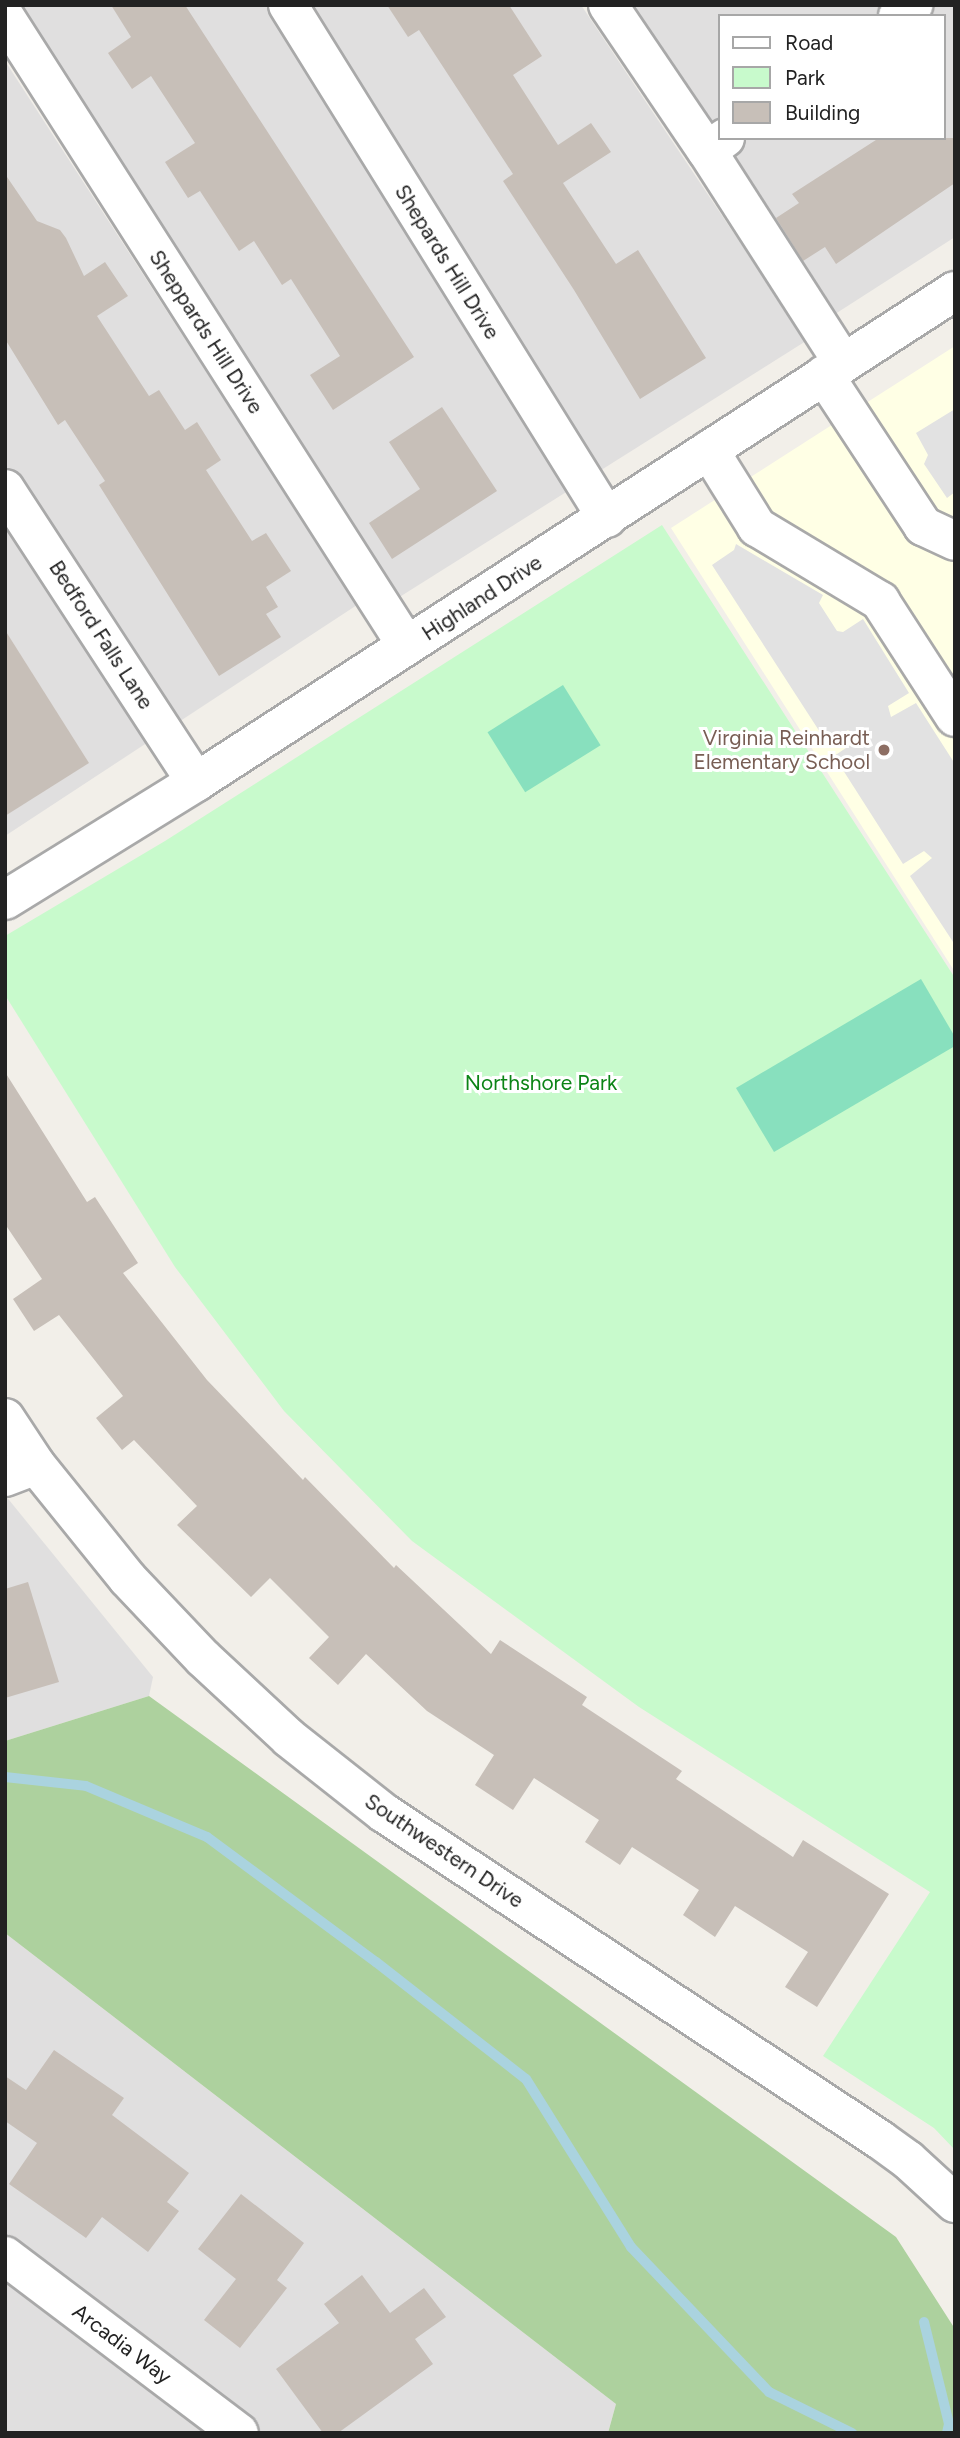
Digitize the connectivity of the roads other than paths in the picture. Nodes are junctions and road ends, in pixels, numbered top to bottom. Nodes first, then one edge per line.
1 (288, 5) edge
2 (608, 5) edge
3 (5, 17) edge
4 (716, 145) edge
5 (955, 290) edge
6 (833, 369) junction
7 (709, 450) junction
8 (5, 489) edge
9 (607, 518) junction
10 (955, 541) edge
11 (407, 646) junction
12 (955, 717) edge
13 (196, 782) junction
14 (5, 900) edge
15 (5, 1418) edge
16 (20, 1471) edge
17 (955, 2203) edge
18 (5, 2256) edge
19 (239, 2433) edge

1 - 9 street, Shepards Hill Drive
2 - 4 street
3 - 11 street, Sheppards Hill Drive
4 - 6 street
5 - 6 street, Highland Drive
6 - 7 street, Highland Drive
6 - 10 street
7 - 9 street, Highland Drive
7 - 12 street
8 - 13 street, Bedford Falls Lane
9 - 11 street, Highland Drive
11 - 13 street, Highland Drive
13 - 14 street, Highland Drive
15 - 16 street, Southwestern Drive
16 - 17 street, Southwestern Drive
18 - 19 street, Arcadia Way

